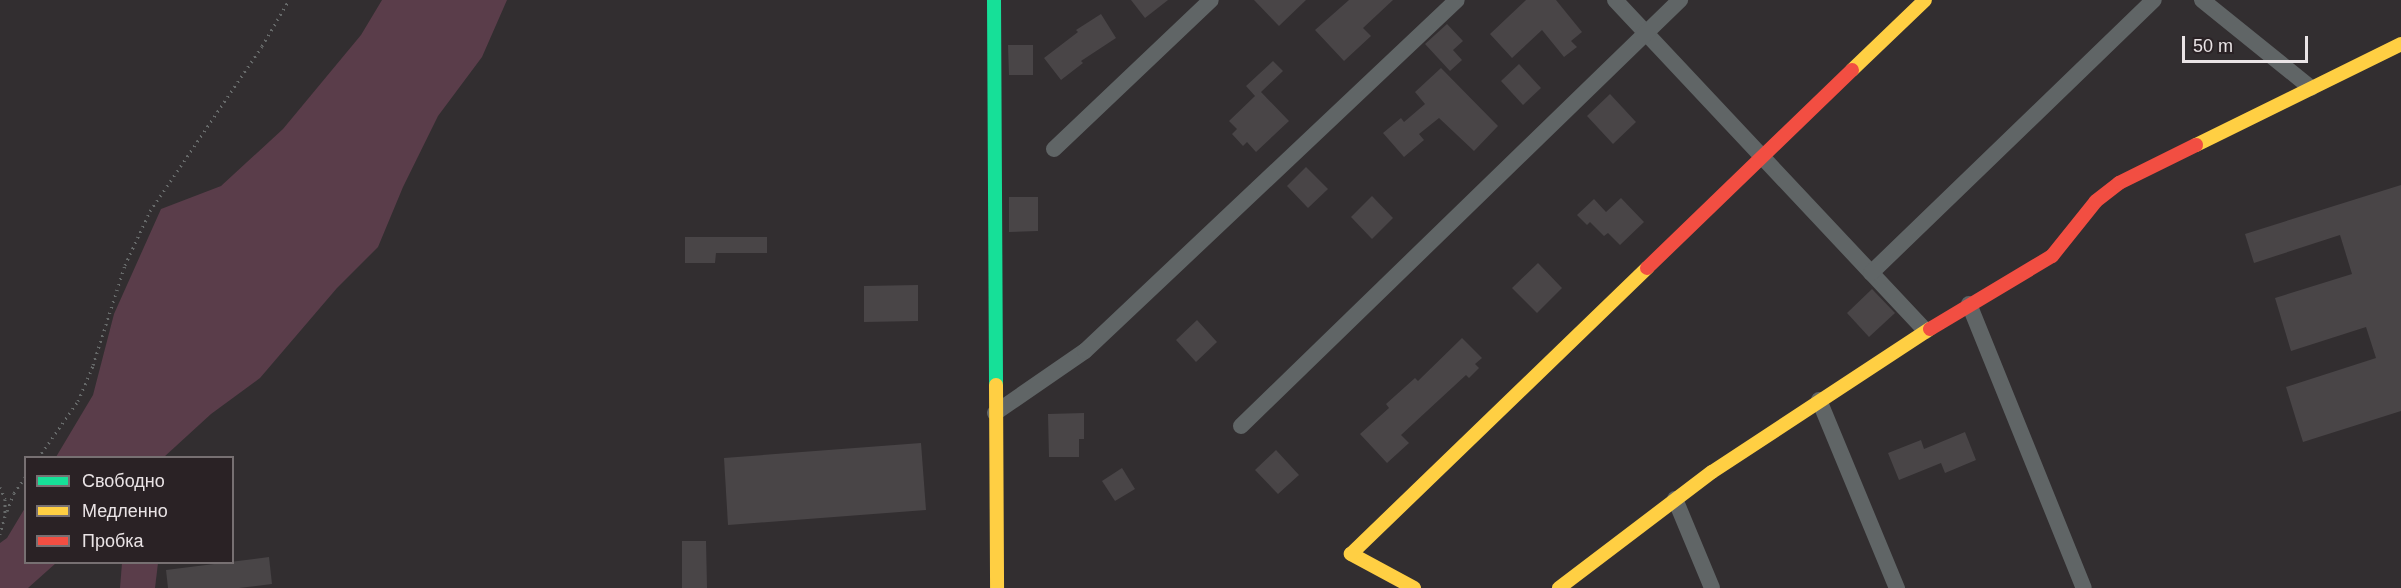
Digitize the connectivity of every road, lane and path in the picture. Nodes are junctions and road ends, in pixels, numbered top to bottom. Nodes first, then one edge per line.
1 (289, 0) edge
2 (994, 0) edge
3 (1211, 0) edge
4 (1457, 0) edge
5 (1615, 0) edge
6 (1680, 0) edge
7 (1925, 0) edge
8 (2154, 0) edge
9 (2202, 0) edge
10 (1646, 33) junction
11 (2401, 44) edge
12 (2311, 88) junction
13 (1054, 149) dead end
14 (1762, 158) junction
15 (1871, 273) junction
16 (1969, 304) junction
17 (1926, 331) junction
18 (1819, 400) junction
19 (995, 413) junction
20 (1241, 426) dead end
21 (39, 456) edge
22 (24, 479) edge
23 (0, 487) edge
24 (1675, 499) junction
25 (5, 516) junction
26 (0, 534) edge
27 (997, 588) edge
28 (1414, 588) edge
29 (1559, 588) edge
30 (1712, 588) edge
31 (1897, 588) edge
32 (2084, 588) edge

1 - 21 path
2 - 19 street
3 - 13 street
4 - 19 street
5 - 10 street
6 - 10 street
7 - 14 street
8 - 15 street
9 - 12 street
10 - 14 street
10 - 20 street
11 - 12 street
12 - 16 street
14 - 15 street
14 - 28 street
15 - 17 street
16 - 17 street
16 - 32 street
17 - 18 street
18 - 24 street
18 - 31 street
19 - 27 street
22 - 25 path
23 - 25 path
24 - 29 street
24 - 30 street
25 - 26 path

